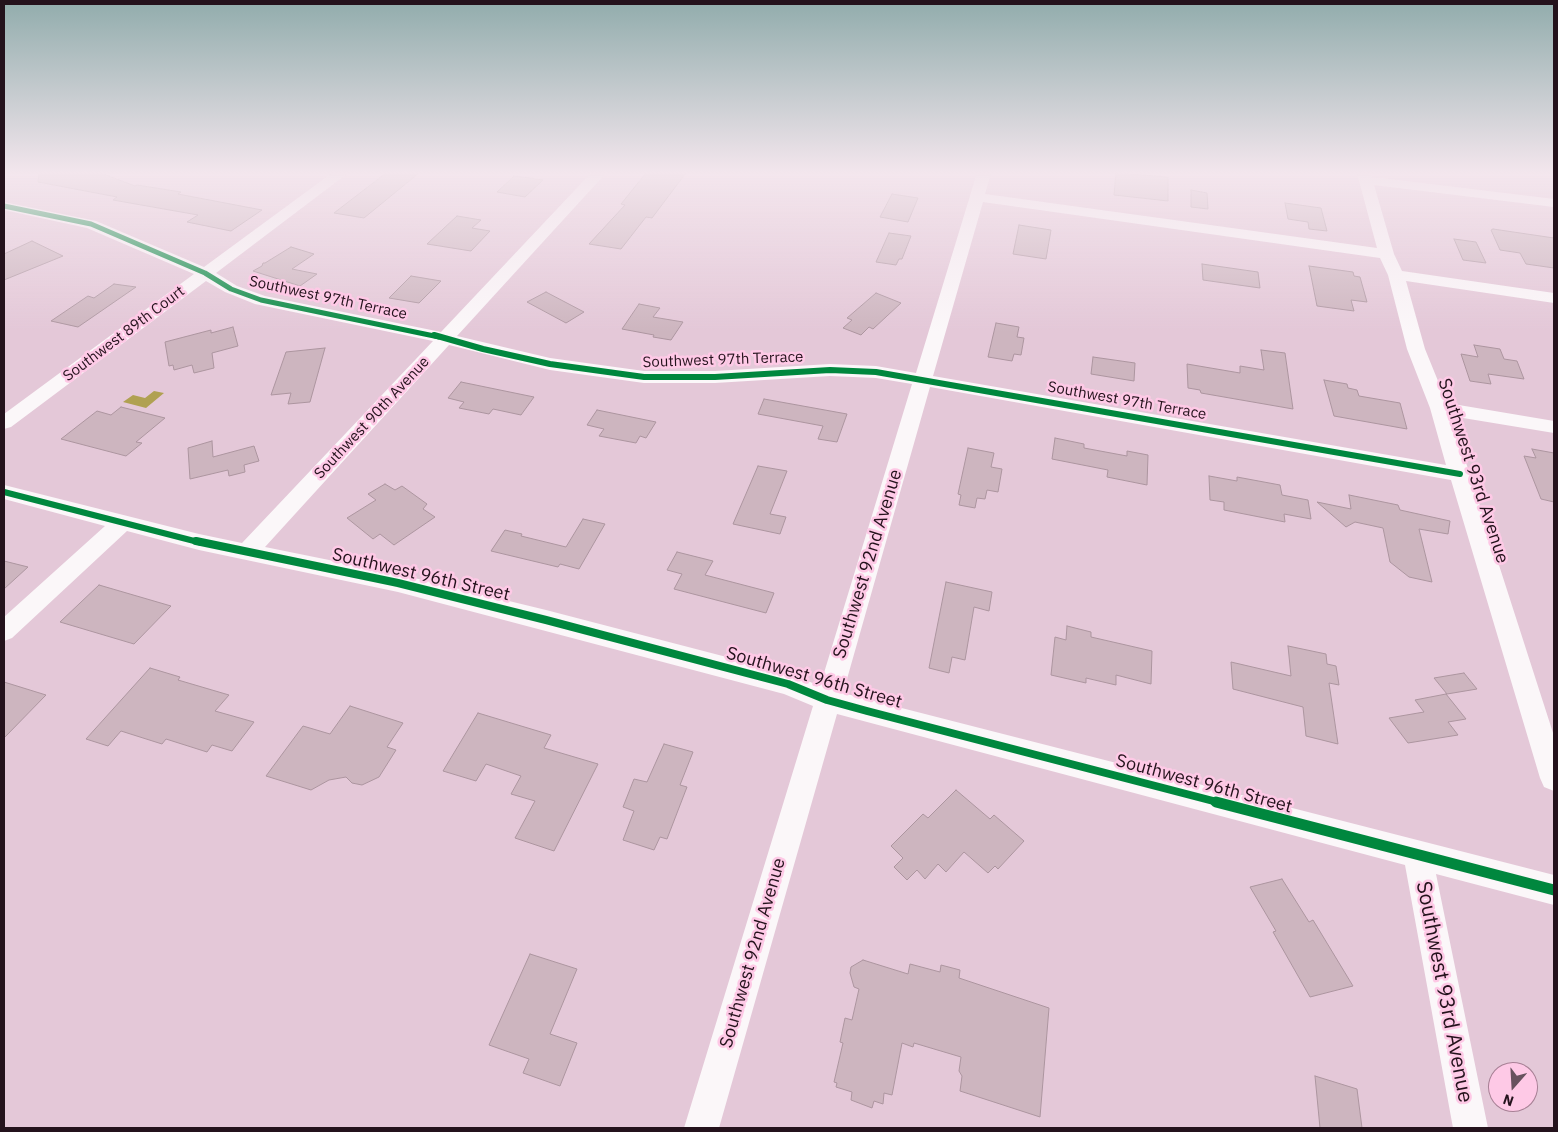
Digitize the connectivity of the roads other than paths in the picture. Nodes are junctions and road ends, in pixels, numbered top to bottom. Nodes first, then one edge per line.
1 (95, 226) edge
2 (269, 226) edge
3 (550, 226) edge
4 (969, 226) edge
5 (1180, 226) edge
6 (1378, 226) edge
7 (1386, 254) junction
8 (205, 273) junction
9 (1396, 275) junction
10 (1554, 298) edge
11 (446, 338) junction
12 (923, 378) junction
13 (1439, 408) junction
14 (4, 423) edge
15 (1554, 427) edge
16 (1460, 474) junction
17 (4, 492) edge
18 (124, 522) junction
19 (247, 552) junction
20 (4, 631) edge
21 (827, 700) junction
22 (1554, 778) edge
23 (1418, 855) junction
24 (1554, 890) edge
25 (702, 1128) edge
26 (1471, 1128) edge

1 - 8 street, Southwest 97th Terrace
2 - 8 street, Southwest 89th Court
3 - 11 street, Southwest 90th Avenue
4 - 12 street, Southwest 92nd Avenue
5 - 7 street
6 - 7 street, Southwest 93rd Avenue
7 - 9 street, Southwest 93rd Avenue
8 - 11 street, Southwest 97th Terrace
8 - 14 street, Southwest 89th Court
9 - 10 street
9 - 13 street, Southwest 93rd Avenue
11 - 12 street, Southwest 97th Terrace
11 - 19 street, Southwest 90th Avenue
12 - 16 street, Southwest 97th Terrace
12 - 21 street, Southwest 92nd Avenue
13 - 15 street
13 - 16 street, Southwest 93rd Avenue
16 - 22 street, Southwest 93rd Avenue
17 - 18 street, Southwest 96th Street
18 - 19 street, Southwest 96th Street
18 - 20 street
19 - 21 street, Southwest 96th Street
21 - 23 street, Southwest 96th Street
21 - 25 street, Southwest 92nd Avenue
23 - 24 street, Southwest 96th Street
23 - 26 street, Southwest 93rd Avenue

